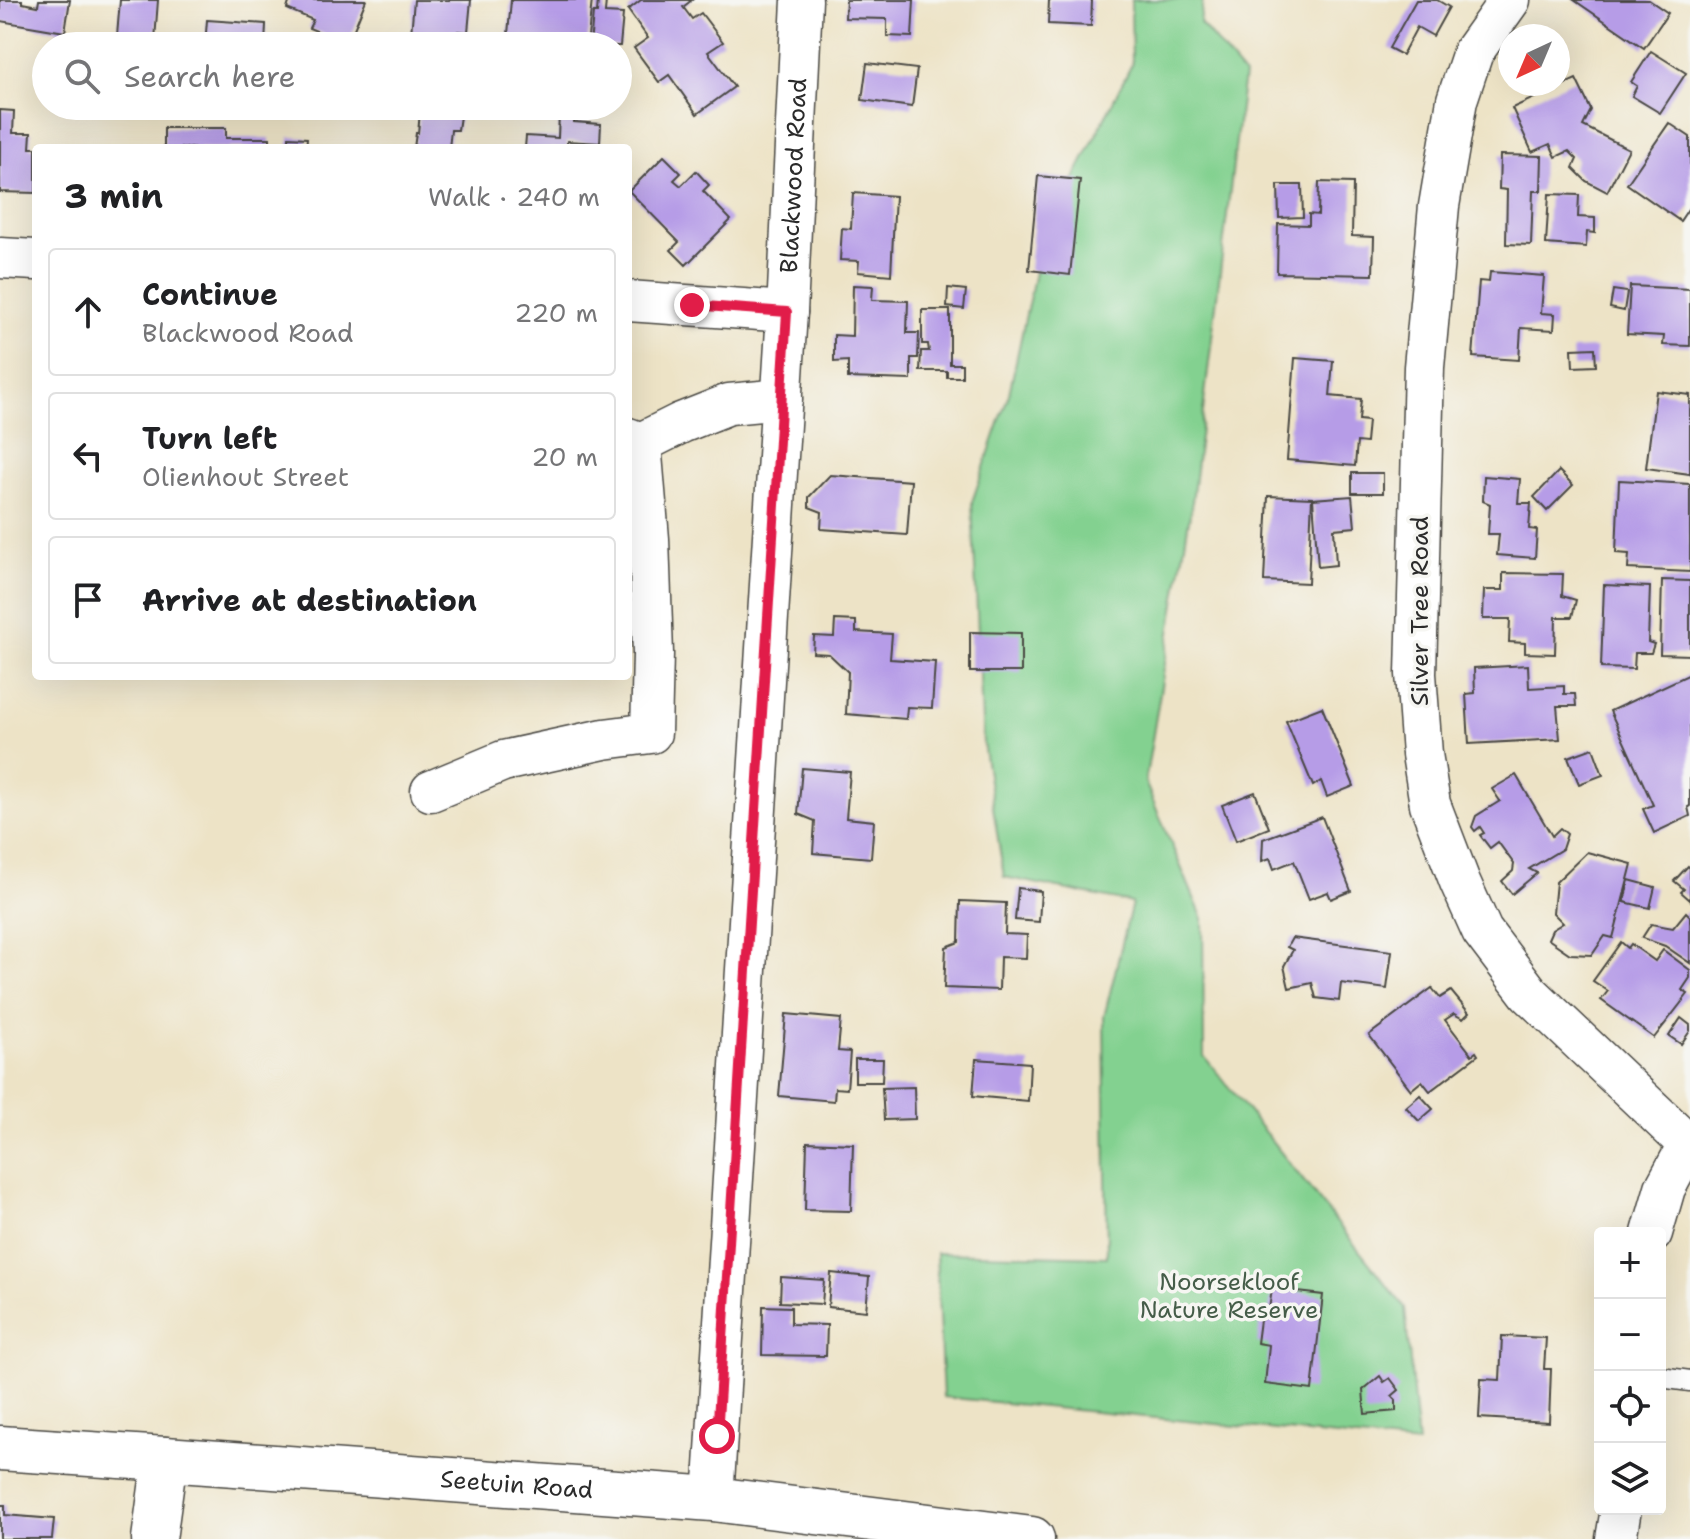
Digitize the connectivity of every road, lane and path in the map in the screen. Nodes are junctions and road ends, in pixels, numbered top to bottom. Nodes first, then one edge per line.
1 (802, 0) edge
2 (1510, 0) edge
3 (0, 258) edge
4 (32, 260) edge
5 (632, 301) edge
6 (787, 312) junction
7 (782, 399) junction
8 (634, 441) edge
9 (431, 791) dead end
10 (1689, 1143) edge
11 (1654, 1227) edge
12 (1666, 1378) edge
13 (1690, 1381) edge
14 (0, 1448) edge
15 (165, 1459) junction
16 (713, 1499) junction
17 (1620, 1515) edge
18 (154, 1539) edge
19 (1023, 1539) edge
20 (1032, 1539) edge
21 (1616, 1539) edge

1 - 6 street, Blackwood Road
2 - 10 street, Silver Tree Road
3 - 4 street
5 - 6 street
6 - 7 street, Blackwood Road
7 - 8 street
7 - 16 street, Blackwood Road
8 - 9 street
10 - 11 street
12 - 13 lane
14 - 15 street, Seetuin Road
15 - 16 street, Seetuin Road
15 - 18 street
16 - 19 street, Seetuin Road
17 - 21 street
19 - 20 street, Seetuin Road

